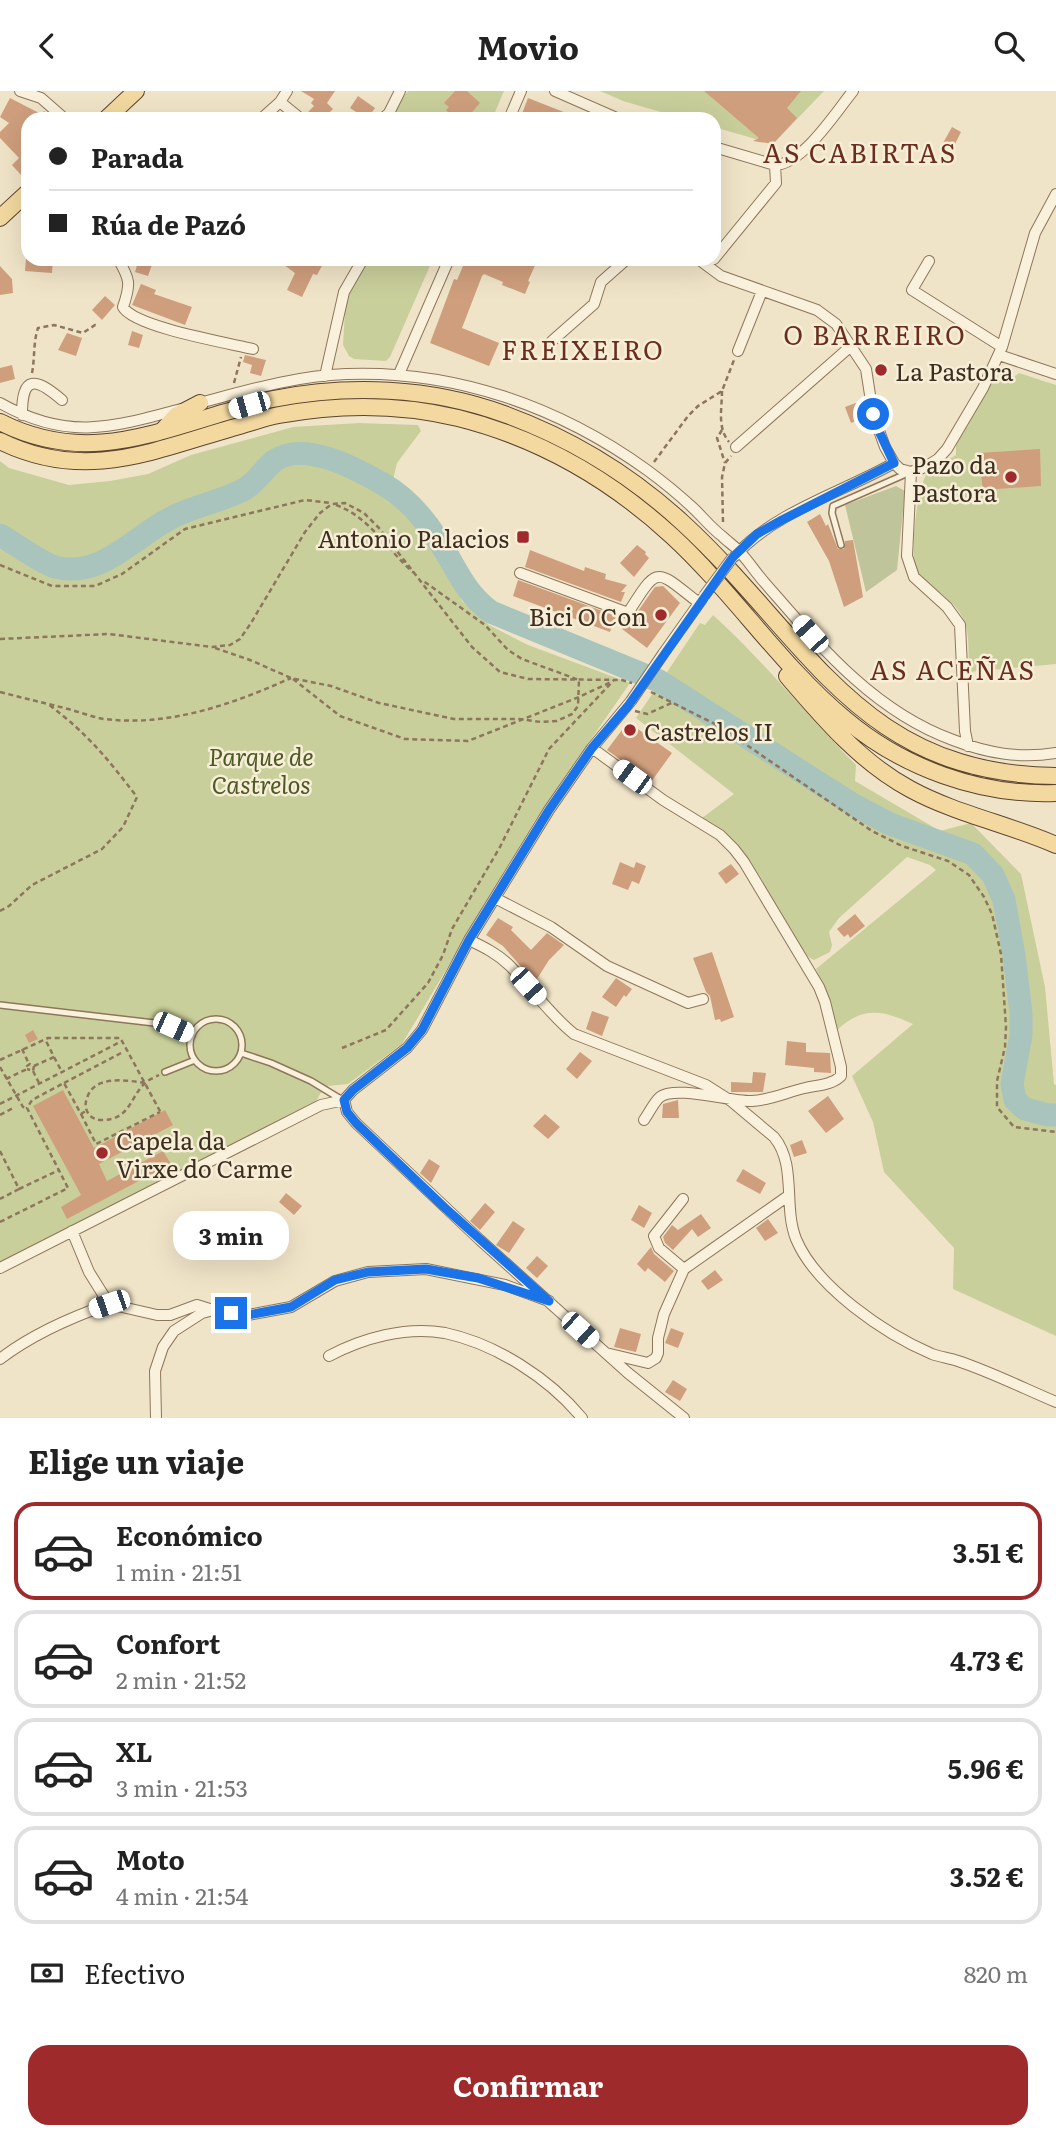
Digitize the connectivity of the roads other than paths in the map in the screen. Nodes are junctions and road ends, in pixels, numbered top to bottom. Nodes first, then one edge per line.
1 (20, 91) edge
2 (136, 91) edge
3 (287, 91) edge
4 (400, 91) edge
5 (521, 91) edge
6 (555, 91) edge
7 (853, 91) edge
8 (280, 102) junction
9 (58, 112) edge
10 (114, 112) edge
11 (269, 112) edge
12 (292, 112) edge
13 (390, 112) edge
14 (512, 112) edge
15 (603, 112) edge
16 (721, 149) edge
17 (775, 165) junction
18 (1056, 194) edge
19 (21, 198) edge
20 (0, 218) edge
21 (721, 251) edge
22 (929, 261) dead end
23 (122, 266) edge
24 (359, 266) edge
25 (446, 266) edge
26 (619, 266) edge
27 (715, 266) edge
28 (762, 292) junction
29 (552, 341) dead end
30 (851, 346) junction
31 (248, 348) road end
32 (738, 351) road end
33 (1000, 351) junction
34 (399, 374) junction
35 (1056, 374) edge
36 (325, 376) junction
37 (62, 400) dead end
38 (0, 403) edge
39 (200, 403) junction
40 (22, 415) junction
41 (0, 422) edge
42 (162, 431) junction
43 (0, 441) edge
44 (734, 448) road end
45 (894, 463) junction
46 (911, 472) junction
47 (841, 545) dead end
48 (736, 554) junction
49 (520, 573) dead end
50 (702, 600) junction
51 (761, 632) junction
52 (968, 746) junction
53 (592, 748) junction
54 (1056, 753) edge
55 (1056, 776) edge
56 (1056, 793) edge
57 (1056, 845) edge
58 (495, 898) junction
59 (469, 940) junction
60 (703, 999) dead end
61 (0, 1005) edge
62 (192, 1036) junction
63 (241, 1053) junction
64 (195, 1060) junction
65 (166, 1072) road end
66 (344, 1100) junction
67 (731, 1101) junction
68 (644, 1120) dead end
69 (788, 1196) junction
70 (683, 1199) dead end
71 (72, 1231) junction
72 (0, 1268) edge
73 (684, 1269) junction
74 (549, 1301) junction
75 (109, 1304) junction
76 (214, 1310) junction
77 (606, 1353) junction
78 (329, 1356) dead end
79 (0, 1359) edge
80 (1056, 1402) edge
81 (156, 1418) edge
82 (582, 1418) edge
83 (684, 1418) edge

1 - 9 street
2 - 10 main road
3 - 8 street
4 - 13 street
5 - 14 street
6 - 15 street
7 - 17 street
8 - 11 street
8 - 12 street
16 - 17 street
17 - 21 street
18 - 33 street
19 - 20 main road
22 - 33 street
23 - 31 street
24 - 36 street
25 - 34 street
26 - 29 street
27 - 28 street
28 - 30 street
28 - 32 street
30 - 44 street
30 - 45 street
33 - 35 street
33 - 46 street
34 - 36 street
34 - 48 street
36 - 39 street
37 - 40 street
38 - 40 street
39 - 40 street
39 - 42 main road
41 - 42 main road
42 - 55 main road
43 - 51 main road
45 - 46 street
45 - 48 street
46 - 47 lane
46 - 52 street
48 - 50 street, bridge
48 - 52 street
49 - 50 street
50 - 53 street, bridge
51 - 56 main road
51 - 57 main road
52 - 54 street
53 - 58 street
53 - 67 street
58 - 59 street
58 - 60 street
59 - 66 street
59 - 67 street
61 - 62 lane
62 - 63 lane
62 - 64 lane
63 - 64 lane
63 - 66 lane
64 - 65 lane
66 - 71 street
66 - 74 street
67 - 68 street
67 - 69 street
69 - 73 street
69 - 80 street
70 - 73 street
71 - 72 street
71 - 75 street
73 - 77 street
74 - 76 street
74 - 77 street
75 - 76 street
75 - 79 street
76 - 81 street
77 - 83 street
78 - 82 street

